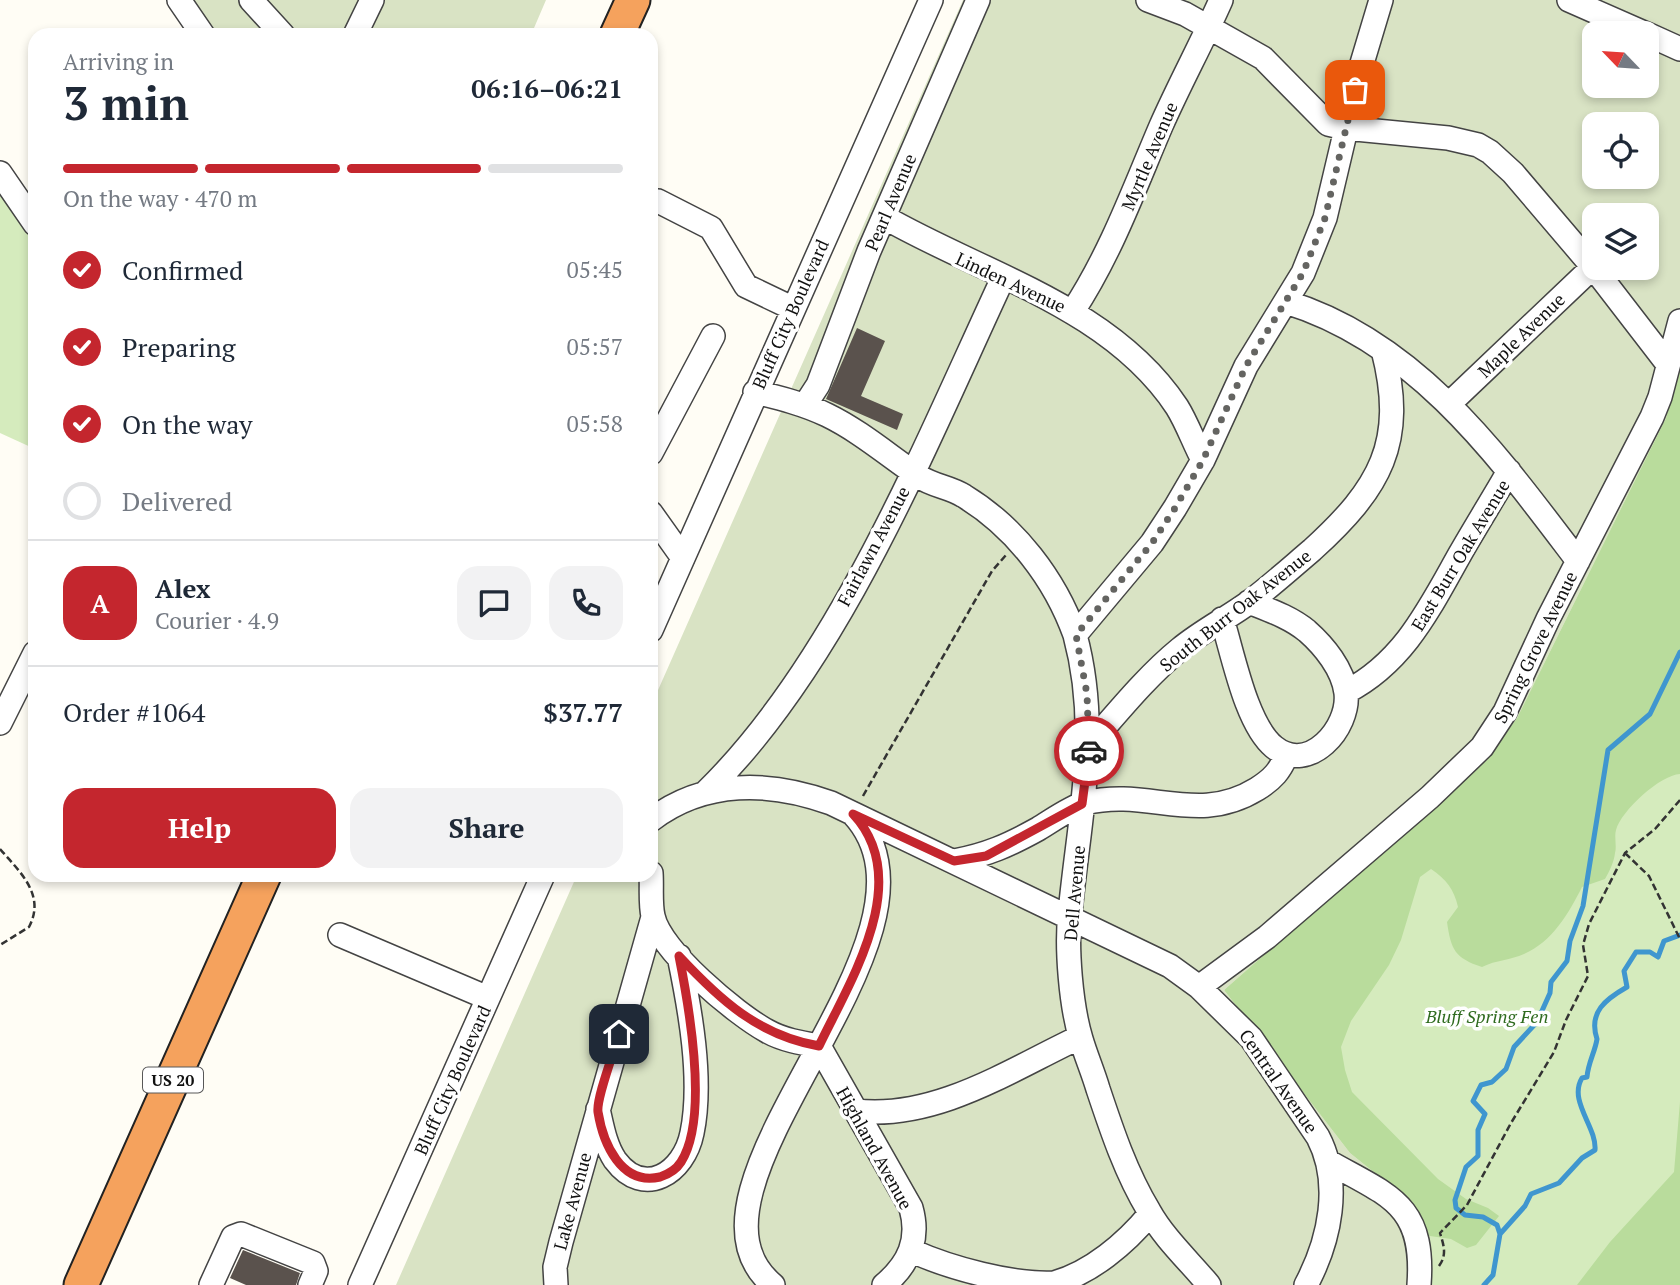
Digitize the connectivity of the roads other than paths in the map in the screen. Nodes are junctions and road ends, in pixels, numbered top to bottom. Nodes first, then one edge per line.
1 (178, 0) edge
2 (251, 0) edge
3 (372, 0) edge
4 (633, 0) edge
5 (653, 0) edge
6 (931, 0) edge
7 (978, 0) edge
8 (1148, 0) edge
9 (1222, 0) edge
10 (1381, 0) edge
11 (1569, 0) edge
12 (1617, 21) edge
13 (1210, 26) junction
14 (198, 28) edge
15 (277, 28) edge
16 (358, 28) edge
17 (620, 28) edge
18 (641, 28) edge
19 (1659, 40) edge
20 (1680, 49) edge
21 (1345, 128) junction
22 (0, 173) edge
23 (25, 200) edge
24 (659, 201) dead end
25 (884, 217) junction
26 (1582, 254) edge
27 (1582, 277) edge
28 (1003, 278) junction
29 (1603, 280) edge
30 (1286, 302) junction
31 (792, 308) junction
32 (1073, 311) junction
33 (1680, 321) edge
34 (713, 336) dead end
35 (1382, 350) junction
36 (1667, 363) junction
37 (755, 392) junction
38 (1449, 404) junction
39 (805, 405) junction
40 (658, 440) edge
41 (1203, 460) junction
42 (1509, 471) junction
43 (912, 472) junction
44 (658, 523) edge
45 (682, 558) junction
46 (1578, 561) junction
47 (1249, 602) junction
48 (658, 614) edge
49 (1222, 619) junction
50 (1076, 635) junction
51 (28, 667) edge
52 (1346, 692) junction
53 (0, 723) edge
54 (1089, 745) junction
55 (1287, 754) junction
56 (706, 792) junction
57 (1082, 804) junction
58 (853, 814) junction
59 (658, 815) edge
60 (954, 861) junction
61 (238, 882) edge
62 (261, 882) edge
63 (540, 882) edge
64 (651, 882) edge
65 (653, 916) junction
66 (1069, 916) junction
67 (340, 934) dead end
68 (679, 956) junction
69 (1199, 988) junction
70 (488, 998) junction
71 (1080, 1037) junction
72 (819, 1046) junction
73 (598, 1109) junction
74 (856, 1111) junction
75 (1329, 1162) junction
76 (1150, 1214) junction
77 (912, 1251) junction
78 (1419, 1284) edge
79 (58, 1285) edge
80 (81, 1285) edge
81 (211, 1285) edge
82 (310, 1285) edge
83 (360, 1285) edge
84 (556, 1285) edge
85 (774, 1285) edge
86 (884, 1285) edge
87 (1209, 1285) edge
88 (1306, 1285) edge

1 - 14 street
2 - 15 street
3 - 16 street
4 - 17 highway
5 - 18 highway
6 - 31 street, Bluff City Boulevard
7 - 25 street, Pearl Avenue
8 - 13 street
9 - 13 street, Myrtle Avenue
10 - 21 street
11 - 12 street
13 - 21 street
13 - 32 street, Myrtle Avenue
19 - 20 street
21 - 26 street
21 - 30 street
22 - 23 street
24 - 31 street
25 - 28 street, Linden Avenue
25 - 39 street, Pearl Avenue
27 - 38 street, Maple Avenue
28 - 32 street, Linden Avenue
28 - 43 street, Fairlawn Avenue
29 - 36 street
30 - 35 street
30 - 41 street
31 - 37 street, Bluff City Boulevard
32 - 41 street, Linden Avenue
33 - 36 street, Spring Grove Avenue
34 - 40 street
35 - 38 street
35 - 47 street, South Burr Oak Avenue
36 - 46 street, Spring Grove Avenue
37 - 39 street, Dell Avenue
37 - 45 street, Bluff City Boulevard
38 - 42 street
39 - 43 street, Dell Avenue
41 - 50 street
42 - 46 street
42 - 52 street, East Burr Oak Avenue
43 - 50 street, Dell Avenue
43 - 56 street, Fairlawn Avenue
44 - 45 street
45 - 48 street, Bluff City Boulevard
46 - 69 street, Spring Grove Avenue
47 - 49 street, South Burr Oak Avenue
47 - 52 street
49 - 54 street, South Burr Oak Avenue
49 - 55 street
50 - 54 street, Dell Avenue
51 - 53 street
52 - 55 street
54 - 57 street, Dell Avenue
55 - 57 street
56 - 58 street, Central Avenue
56 - 59 street, Central Avenue
57 - 60 street
57 - 66 street, Dell Avenue
58 - 60 street, Central Avenue
58 - 72 street
60 - 66 street, Central Avenue
61 - 79 highway, US 20
62 - 80 highway, US 20
63 - 70 street, Bluff City Boulevard
64 - 65 street
65 - 68 street
65 - 73 street, Lake Avenue
66 - 69 street, Central Avenue
66 - 71 street, Dell Avenue
67 - 70 street
68 - 72 street
68 - 73 street
69 - 75 street, Central Avenue
70 - 83 street, Bluff City Boulevard
71 - 74 street
71 - 76 street, Dell Avenue
72 - 74 street, Highland Avenue
72 - 85 street
73 - 84 street, Lake Avenue
74 - 77 street, Highland Avenue
75 - 78 street
75 - 88 street
76 - 77 street
76 - 87 street, Dell Avenue
77 - 86 street
81 - 82 street

